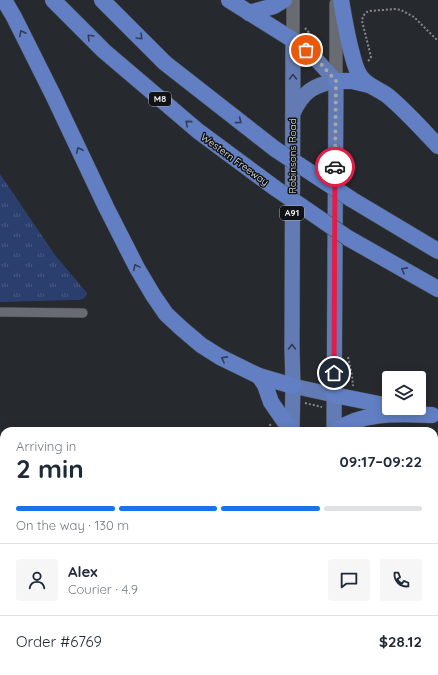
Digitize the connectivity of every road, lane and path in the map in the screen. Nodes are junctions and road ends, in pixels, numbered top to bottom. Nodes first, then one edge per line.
1 (4, 0) edge
2 (53, 0) edge
3 (102, 0) edge
4 (228, 0) edge
5 (284, 0) edge
6 (293, 0) edge
7 (336, 0) edge
8 (341, 0) edge
9 (249, 13) junction
10 (293, 40) junction
11 (336, 81) junction
12 (371, 86) junction
13 (293, 114) junction
14 (438, 146) edge
15 (438, 251) edge
16 (438, 289) edge
17 (0, 312) edge
18 (83, 312) dead end
19 (259, 376) junction
20 (293, 386) junction
21 (334, 395) junction
22 (382, 405) edge
23 (435, 415) edge
24 (289, 427) edge
25 (292, 427) edge
26 (334, 427) edge
27 (341, 427) edge

19 -> 1 highway
16 -> 2 highway, Western Freeway / M8, bridge
3 -> 15 highway, bridge
4 - 9 highway
5 - 9 highway
6 - 10 main road, Robinsons Road / A91
7 - 11 main road
8 - 12 highway
9 - 10 highway
10 - 11 highway
13 -> 10 highway, Robinsons Road / A91
11 - 12 highway
11 - 13 highway
11 - 21 highway
12 - 14 highway
20 -> 13 highway, Robinsons Road / A91
17 - 18 street
19 - 20 highway
19 - 24 highway
20 - 21 highway
20 - 25 highway, Robinsons Road / A91
21 - 22 highway
21 - 26 highway
23 - 27 highway

